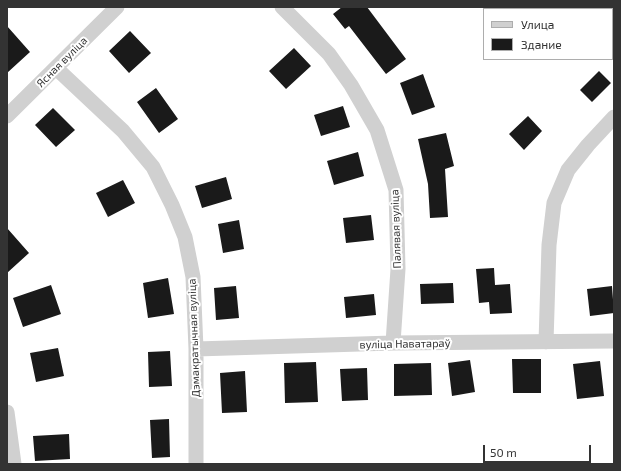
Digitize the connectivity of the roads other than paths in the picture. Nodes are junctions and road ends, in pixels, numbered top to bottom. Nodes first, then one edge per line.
1 (117, 7) edge
2 (282, 7) edge
3 (56, 68) junction
4 (7, 116) edge
5 (614, 117) edge
6 (614, 341) edge
7 (546, 342) junction
8 (393, 344) junction
9 (196, 349) junction
10 (7, 412) edge
11 (14, 464) edge
12 (196, 464) edge

1 - 3 street, Ясная вуліца
2 - 8 street, Палявая вуліца
3 - 4 street, Ясная вуліца
3 - 9 street, Дэмакратычная вуліца
5 - 7 street
6 - 7 street, вуліца Наватараў
7 - 8 street, вуліца Наватараў
8 - 9 street, вуліца Наватараў
9 - 12 street, Дэмакратычная вуліца
10 - 11 street

